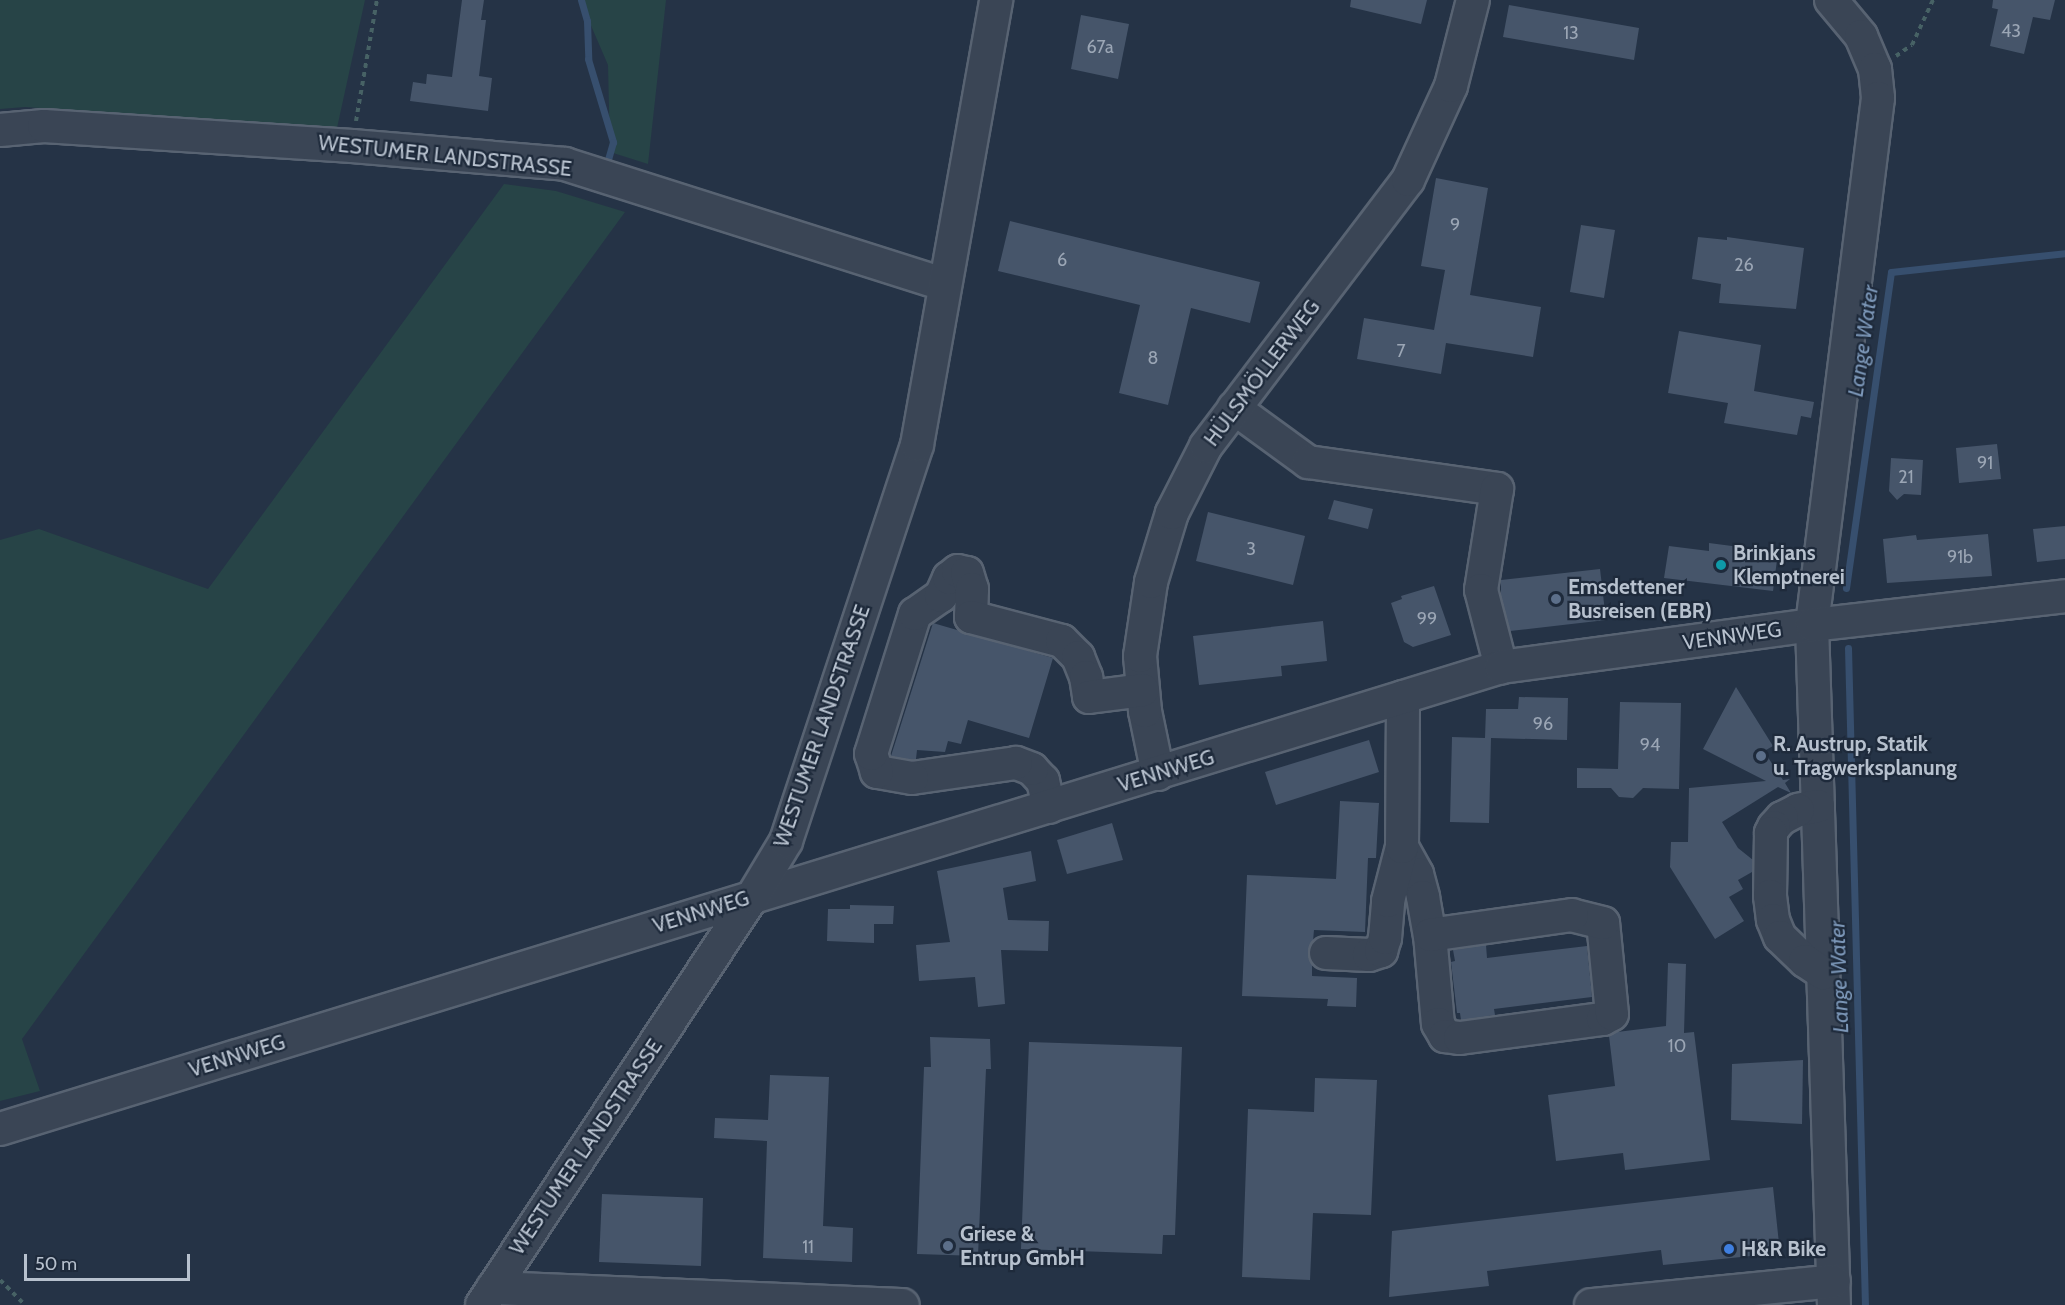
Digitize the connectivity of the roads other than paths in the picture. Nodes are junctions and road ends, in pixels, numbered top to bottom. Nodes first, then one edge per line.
1 (996, 0) edge
2 (1473, 0) edge
3 (1831, 0) edge
4 (0, 130) edge
5 (944, 284) junction
6 (1234, 408) junction
7 (2065, 596) edge
8 (1812, 625) junction
9 (1501, 668) junction
10 (1143, 690) junction
11 (1403, 697) junction
12 (1158, 774) junction
13 (1818, 806) junction
14 (1049, 807) junction
15 (1402, 847) junction
16 (753, 896) junction
17 (1430, 934) junction
18 (1326, 952) dead end
19 (1824, 973) junction
20 (0, 1129) edge
21 (1834, 1293) edge
22 (487, 1297) edge
23 (903, 1305) edge
24 (1591, 1305) edge

1 - 5 street, WESTUMER LANDSTRASSE
2 - 6 street, HÜLSMÖLLERWEG
3 - 8 street
4 - 5 street, WESTUMER LANDSTRASSE
5 - 16 street, WESTUMER LANDSTRASSE
6 - 9 street
6 - 10 street, HÜLSMÖLLERWEG
7 - 8 street, VENNWEG
8 - 9 street, VENNWEG
8 - 13 street
9 - 11 street, VENNWEG
10 - 12 street, HÜLSMÖLLERWEG
10 - 14 street
11 - 12 street, VENNWEG
11 - 15 street
12 - 14 street, VENNWEG
13 - 19 street
13 - 19 street
14 - 16 street, VENNWEG
15 - 17 street
15 - 18 street
16 - 20 street, VENNWEG
16 - 22 street, WESTUMER LANDSTRASSE
17 - 17 street
19 - 21 street
21 - 24 street
22 - 23 street

